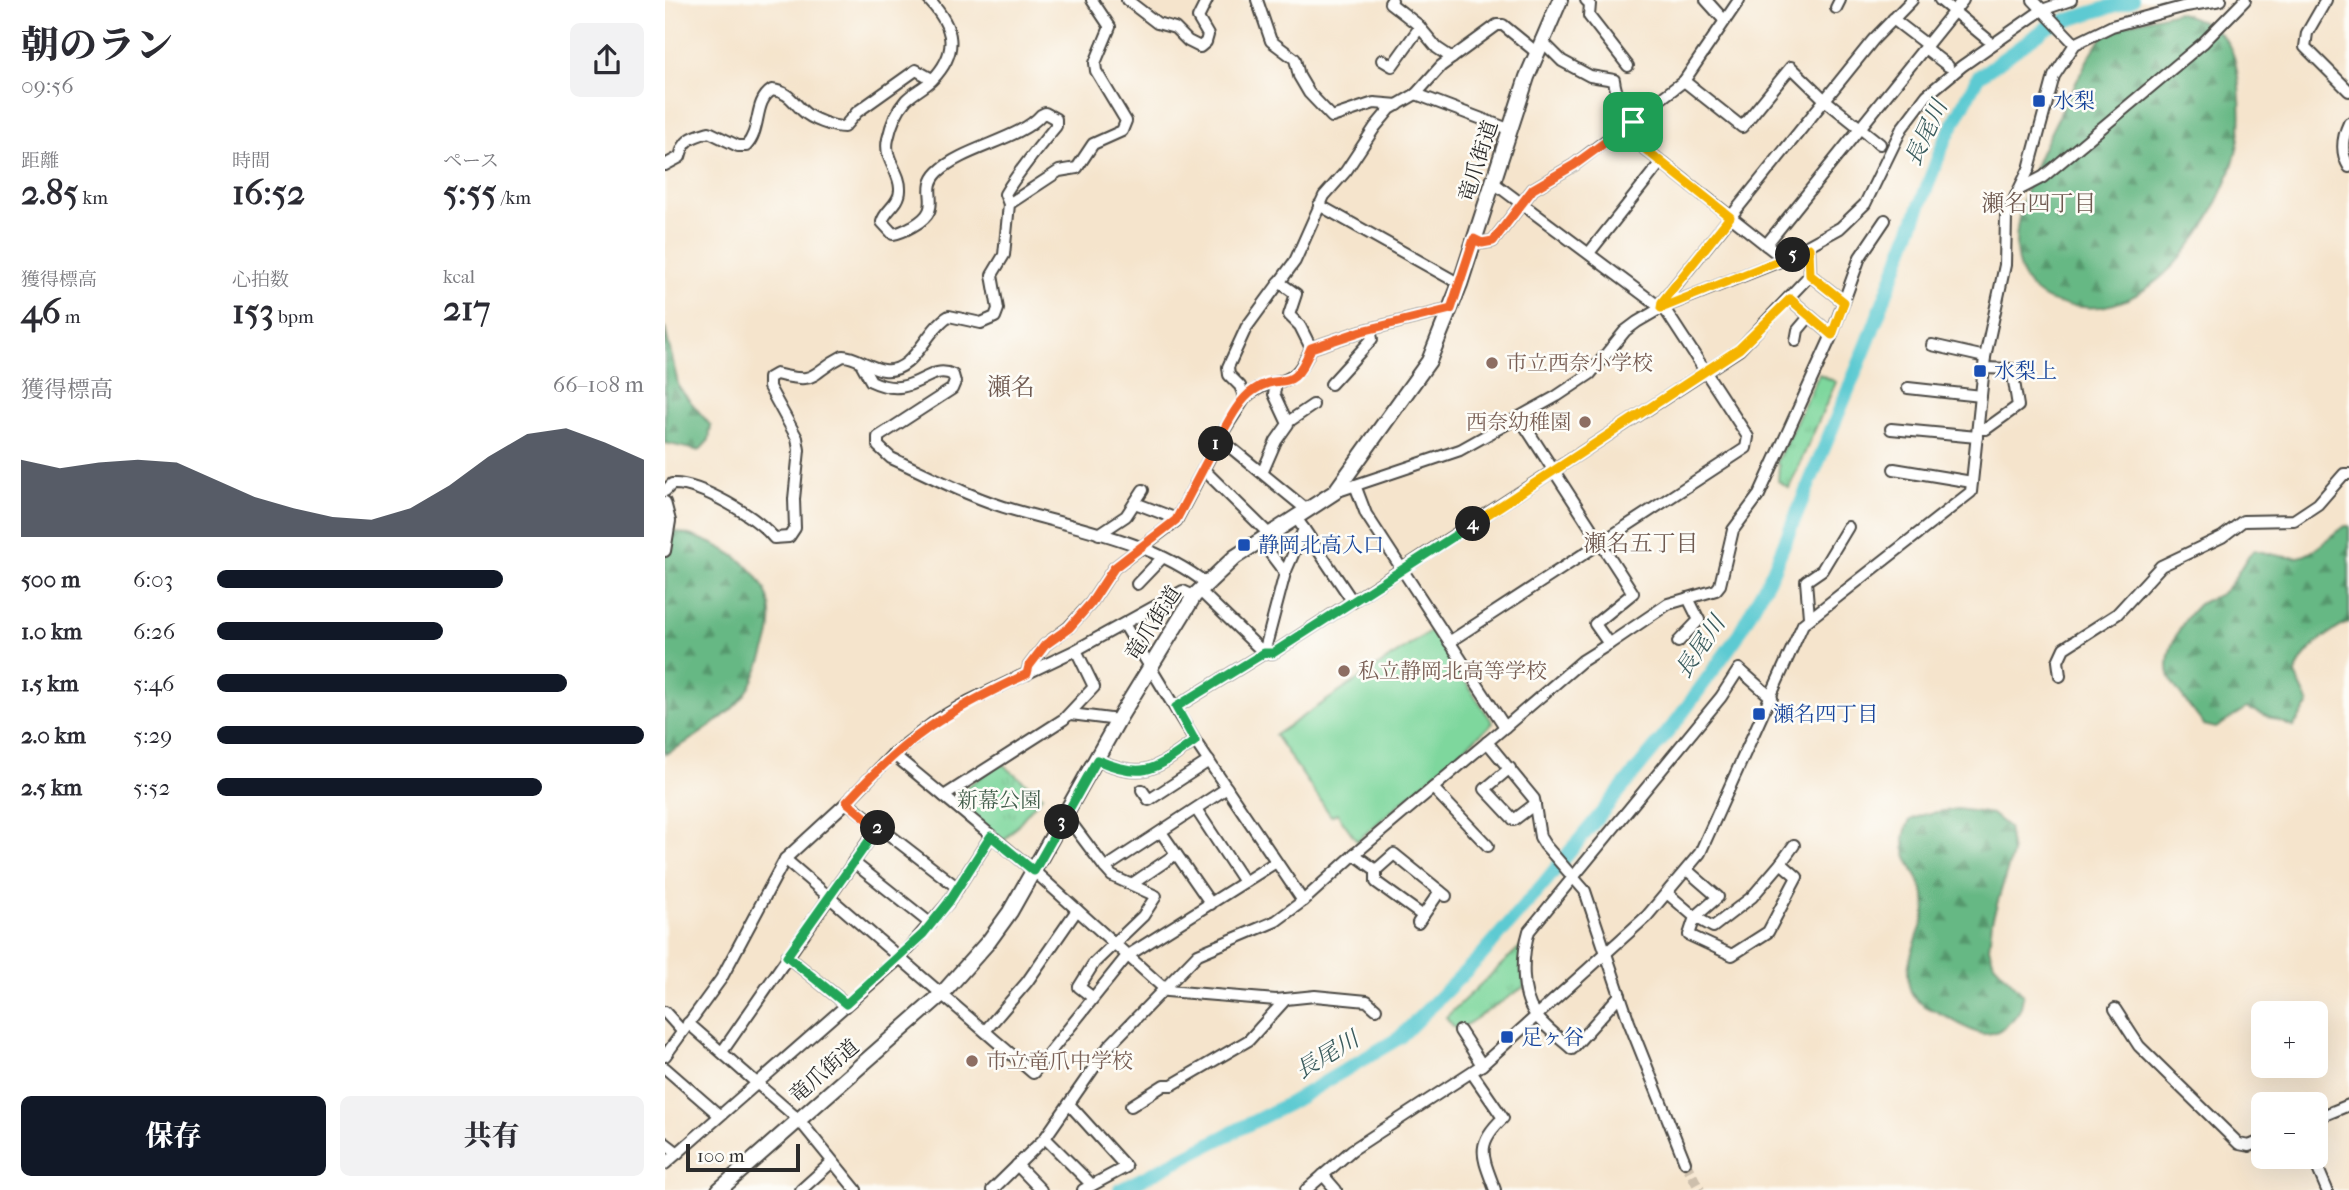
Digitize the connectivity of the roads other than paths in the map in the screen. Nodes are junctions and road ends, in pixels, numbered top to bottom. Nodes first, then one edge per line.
1 (929, 0) edge
2 (1092, 0) edge
3 (1128, 0) edge
4 (1207, 0) edge
5 (1257, 0) edge
6 (1392, 0) edge
7 (1560, 0) edge
8 (1585, 0) edge
9 (1706, 0) edge
10 (1739, 0) edge
11 (1912, 0) edge
12 (1940, 0) edge
13 (1963, 0) edge
14 (2033, 0) edge
15 (2071, 0) edge
16 (2200, 0) edge
17 (2221, 0) edge
18 (2245, 0) edge
19 (2326, 0) edge
20 (2186, 6) junction
21 (1954, 11) junction
22 (2045, 13) junction
23 (1893, 19) junction
24 (1724, 20) junction
25 (1420, 27) junction
26 (1987, 39) dead end
27 (2072, 40) junction
28 (1539, 46) junction
29 (1926, 47) junction
30 (1452, 58) junction
31 (1382, 61) dead end
32 (1627, 66) dead end
33 (1948, 66) dead end
34 (933, 79) junction
35 (1684, 81) junction
36 (2349, 91) edge
37 (1416, 94) junction
38 (1825, 100) junction
39 (1399, 104) junction
40 (1633, 122) junction
41 (2349, 123) edge
42 (1860, 128) junction
43 (1511, 130) junction
44 (1880, 144) dead end
45 (1661, 162) junction
46 (665, 164) edge
47 (2349, 167) edge
48 (1494, 183) junction
49 (2020, 189) junction
50 (1522, 202) junction
51 (1009, 204) junction
52 (1319, 205) junction
53 (1730, 217) junction
54 (1885, 219) dead end
55 (1474, 239) junction
56 (1809, 248) junction
57 (1589, 253) junction
58 (1810, 275) junction
59 (1279, 282) junction
60 (1460, 285) junction
61 (1790, 299) junction
62 (1844, 302) junction
63 (1663, 308) junction
64 (1451, 309) junction
65 (1809, 317) junction
66 (1370, 330) junction
67 (1832, 335) junction
68 (1796, 341) dead end
69 (1932, 345) dead end
70 (1311, 348) junction
71 (1985, 362) junction
72 (860, 363) junction
73 (1705, 371) junction
74 (1276, 383) junction
75 (1331, 384) dead end
76 (1908, 388) dead end
77 (1981, 396) junction
78 (1245, 398) junction
79 (1313, 405) dead end
80 (1519, 417) junction
81 (1287, 422) junction
82 (1891, 429) dead end
83 (1977, 433) junction
84 (1219, 438) junction
85 (1894, 469) dead end
86 (1204, 470) junction
87 (1263, 471) junction
88 (1553, 471) junction
89 (2349, 474) edge
90 (1972, 482) junction
91 (1355, 485) junction
92 (1143, 490) dead end
93 (665, 491) edge
94 (1335, 492) junction
95 (665, 502) edge
96 (1135, 503) junction
97 (1177, 519) junction
98 (1303, 519) junction
99 (1848, 527) dead end
100 (1099, 534) junction
101 (1265, 538) junction
102 (1601, 544) junction
103 (1139, 546) junction
104 (665, 551) edge
105 (1162, 558) junction
106 (1402, 571) junction
107 (1285, 573) junction
108 (1137, 584) dead end
109 (1200, 590) junction
110 (1688, 598) junction
111 (1353, 602) junction
112 (1809, 617) junction
113 (1124, 624) junction
114 (1449, 642) junction
115 (1678, 642) dead end
116 (1609, 644) junction
117 (1076, 650) junction
118 (1264, 653) junction
119 (1151, 664) junction
120 (1027, 674) junction
121 (2060, 676) dead end
122 (1772, 698) junction
123 (1176, 707) junction
124 (1071, 714) junction
125 (1118, 720) junction
126 (1505, 727) junction
127 (1195, 741) junction
128 (1487, 742) junction
129 (893, 754) junction
130 (1097, 760) junction
131 (1209, 761) junction
132 (1510, 768) junction
133 (1433, 788) junction
134 (1227, 789) junction
135 (1142, 790) dead end
136 (944, 796) junction
137 (847, 802) junction
138 (1535, 804) junction
139 (1196, 809) junction
140 (1066, 816) junction
141 (879, 827) junction
142 (1161, 832) junction
143 (991, 836) junction
144 (1794, 845) dead end
145 (1487, 846) dead end
146 (1176, 854) junction
147 (1354, 854) junction
148 (785, 859) junction
149 (853, 862) junction
150 (1276, 862) junction
151 (1781, 863) junction
152 (1105, 868) junction
153 (1376, 870) junction
154 (1034, 871) junction
155 (1688, 871) junction
156 (1575, 877) junction
157 (1244, 882) junction
158 (1132, 884) junction
159 (958, 888) junction
160 (1668, 894) junction
161 (828, 897) junction
162 (1303, 901) junction
163 (1211, 904) junction
164 (1076, 910) junction
165 (1695, 917) junction
166 (931, 924) junction
167 (1112, 942) junction
168 (1607, 953) junction
169 (787, 956) junction
170 (1128, 956) junction
171 (899, 959) junction
172 (1163, 989) junction
173 (941, 995) junction
174 (1620, 995) junction
175 (1092, 997) junction
176 (1286, 999) junction
177 (846, 1004) junction
178 (1376, 1009) dead end
179 (2115, 1009) dead end
180 (665, 1012) edge
181 (1537, 1017) junction
182 (685, 1027) junction
183 (985, 1031) junction
184 (1460, 1031) dead end
185 (666, 1052) edge
186 (722, 1052) junction
187 (1482, 1065) junction
188 (665, 1068) edge
189 (1472, 1073) junction
190 (756, 1083) junction
191 (1069, 1104) junction
192 (2349, 1105) edge
193 (1131, 1106) dead end
194 (2328, 1114) edge
195 (719, 1115) junction
196 (799, 1120) junction
197 (1045, 1138) junction
198 (665, 1143) edge
199 (2251, 1145) edge
200 (678, 1153) junction
201 (832, 1163) junction
202 (1685, 1163) tunnel mouth
203 (665, 1164) edge
204 (1017, 1165) junction
205 (2318, 1169) edge
206 (1323, 1175) junction
207 (1088, 1188) edge
208 (719, 1190) edge
209 (801, 1190) edge
210 (856, 1190) edge
211 (992, 1190) edge
212 (1041, 1190) edge
213 (1306, 1190) edge
214 (1336, 1190) edge
215 (1495, 1190) edge
216 (2327, 1190) edge

1 - 34 street
2 - 51 street
3 - 4 street
5 - 39 street
6 - 25 street
7 - 28 main road, 竜爪街道
8 - 32 street
9 - 24 street
10 - 24 street
11 - 23 street
12 - 21 street
13 - 21 street
14 - 22 street
15 - 22 street
16 - 20 street
17 - 20 street
18 - 49 street
19 - 36 street
20 - 27 street
21 - 26 street
21 - 29 street
22 - 27 street
22 - 56 street
23 - 29 street
23 - 38 street
24 - 35 street
25 - 30 street
25 - 31 street
27 - 49 street
28 - 30 street
28 - 40 street
28 - 43 main road, 竜爪街道
29 - 33 street
29 - 42 street
30 - 37 street
34 - 46 street
34 - 51 street
35 - 38 street
35 - 40 street
37 - 39 street
37 - 43 street
38 - 42 street
38 - 53 street
39 - 52 street
40 - 45 street
40 - 50 street
41 - 47 street
42 - 44 street
42 - 53 street
43 - 48 main road, 竜爪街道
45 - 53 street
45 - 57 street
48 - 50 street
48 - 55 main road, 竜爪街道
49 - 71 street
50 - 55 street
50 - 57 street
51 - 72 street
52 - 59 street
52 - 60 street
53 - 63 street
54 - 62 street
55 - 60 main road, 竜爪街道
56 - 58 street
56 - 63 street
57 - 63 street
58 - 61 street
58 - 62 street
59 - 70 street
59 - 78 street
60 - 64 main road, 竜爪街道
61 - 65 street
61 - 73 street
62 - 67 street
63 - 73 street
63 - 80 street
64 - 66 street
64 - 94 main road, 竜爪街道
65 - 67 street
65 - 68 street
66 - 70 street
66 - 75 street
67 - 110 street
69 - 71 street
70 - 74 street
71 - 77 street
71 - 83 street
72 - 93 street
72 - 100 street
73 - 88 street
73 - 102 street
74 - 78 street
74 - 81 street
76 - 77 street
77 - 83 street
78 - 84 street
79 - 81 street
80 - 88 street
80 - 91 street
81 - 87 street
82 - 83 street
83 - 90 street
84 - 86 street
84 - 87 street
85 - 90 street
86 - 97 street
86 - 101 street
87 - 98 street
88 - 102 street
88 - 106 street
89 - 121 street
90 - 112 street
91 - 94 street
91 - 106 street
92 - 96 street
94 - 98 main road, 竜爪街道
95 - 104 street
96 - 97 street
96 - 100 street
97 - 103 street
98 - 101 main road, 竜爪街道
98 - 107 street
98 - 111 street
99 - 112 street
100 - 103 street
101 - 107 street
101 - 109 main road, 竜爪街道
102 - 114 street
102 - 116 street
103 - 105 street
103 - 120 street
105 - 108 street
105 - 109 street
106 - 111 street
106 - 114 street
107 - 118 street
109 - 113 street
109 - 118 street
109 - 119 main road, 竜爪街道
110 - 115 street
110 - 116 street
111 - 118 street
112 - 122 street
113 - 117 street
113 - 119 street
114 - 126 street
116 - 126 street
117 - 120 street
117 - 124 street
118 - 123 street
119 - 123 street
119 - 125 main road, 竜爪街道
120 - 129 street
122 - 155 street
122 - 156 street
123 - 127 street
124 - 125 street
124 - 136 street
125 - 130 main road, 竜爪街道
126 - 128 street
127 - 130 street
127 - 131 street
128 - 132 street
128 - 133 street
129 - 136 street
129 - 137 street
130 - 140 main road, 竜爪街道
131 - 134 street
131 - 135 street
132 - 138 street
132 - 138 street
133 - 145 street
133 - 147 street
134 - 139 street
134 - 150 street
136 - 143 street
137 - 141 street
137 - 148 street
138 - 156 street
139 - 142 street
139 - 157 street
140 - 152 street
140 - 154 main road, 竜爪街道
141 - 149 street
141 - 159 street
142 - 146 street
142 - 152 street
143 - 154 street
143 - 159 street
144 - 151 street
146 - 158 street
146 - 163 street
147 - 153 street
147 - 162 street
148 - 161 street
148 - 182 street
149 - 161 street
149 - 166 street
150 - 157 street
150 - 162 street
151 - 165 street
151 - 165 street
152 - 158 street
153 - 153 street
154 - 164 street
154 - 173 main road, 竜爪街道
155 - 160 street
155 - 165 street
156 - 168 street
156 - 181 street
157 - 163 street
158 - 167 street
159 - 166 street
160 - 165 street
160 - 168 street
161 - 169 street
161 - 171 street
162 - 172 street
163 - 170 street
164 - 167 street
164 - 183 street
166 - 171 street
167 - 170 street
167 - 175 street
168 - 174 street
168 - 181 street
169 - 177 street
169 - 186 street
170 - 172 street
170 - 175 street
171 - 173 street
171 - 177 street
172 - 176 street
172 - 191 street
173 - 183 street
173 - 196 main road, 竜爪街道
174 - 181 street
174 - 202 street
175 - 183 street
176 - 178 street
176 - 193 street
177 - 190 street
179 - 199 street
180 - 182 street
181 - 187 street
182 - 185 street
182 - 186 street
184 - 187 street
186 - 190 street
187 - 189 street
188 - 195 street
189 - 206 street
189 - 215 street
190 - 195 street
190 - 196 street
191 - 197 street
191 - 207 street
192 - 194 street
195 - 200 street
196 - 201 street
196 - 208 main road, 竜爪街道
197 - 204 street
197 - 207 street
198 - 200 street
200 - 203 street
201 - 209 street
201 - 210 street
204 - 211 street
204 - 212 street
205 - 216 street
206 - 213 street
206 - 214 street

